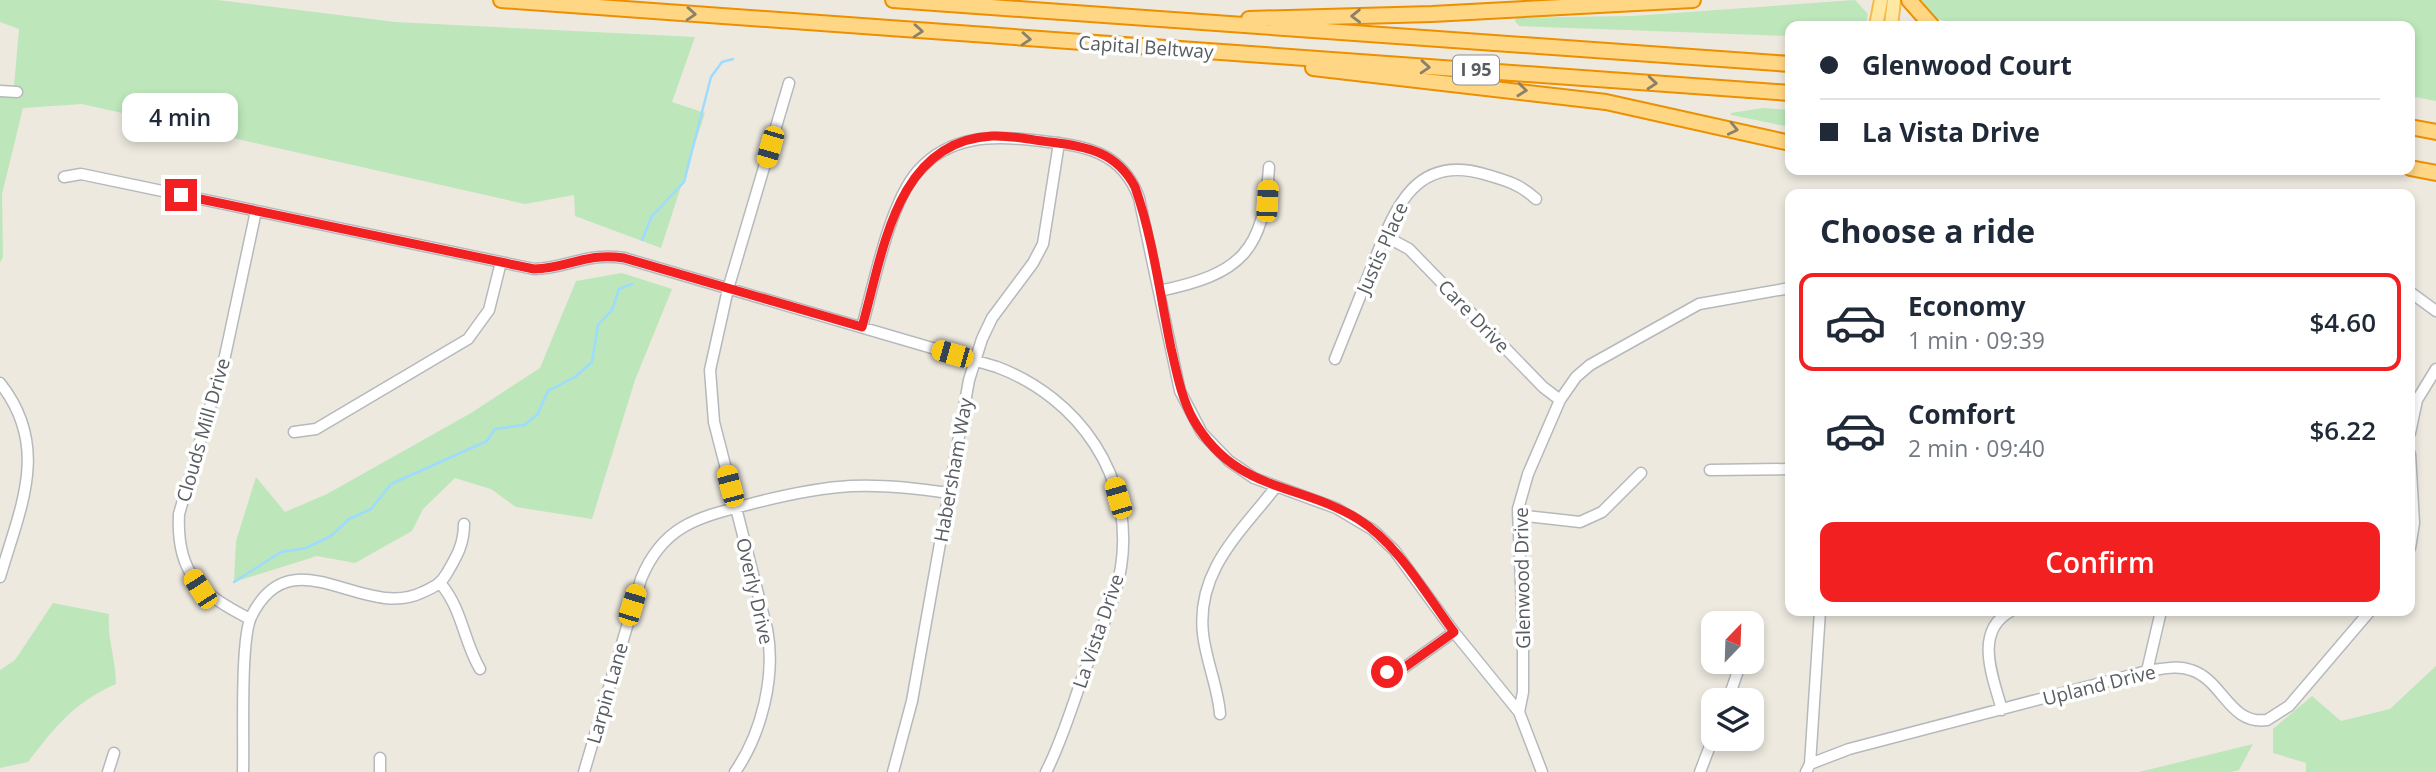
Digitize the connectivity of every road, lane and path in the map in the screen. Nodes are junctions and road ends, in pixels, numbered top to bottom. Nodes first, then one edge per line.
1 (501, 0) edge
2 (893, 0) edge
3 (1693, 0) edge
4 (1881, 0) edge
5 (1894, 0) edge
6 (1909, 0) edge
7 (1065, 12) junction
8 (1877, 21) edge
9 (1892, 21) edge
10 (1928, 21) edge
11 (1162, 49) junction
12 (1785, 64) edge
13 (789, 83) dead end
14 (0, 91) edge
15 (17, 92) dead end
16 (1785, 93) edge
17 (2415, 128) edge
18 (2436, 132) edge
19 (1785, 142) edge
20 (1059, 143) junction
21 (1269, 167) dead end
22 (2415, 170) edge
23 (2433, 173) edge
24 (64, 177) dead end
25 (1536, 200) dead end
26 (256, 211) junction
27 (1385, 236) junction
28 (501, 262) junction
29 (728, 289) junction
30 (1785, 289) edge
31 (1159, 291) junction
32 (2415, 296) edge
33 (2436, 311) edge
34 (862, 327) junction
35 (1335, 359) dead end
36 (975, 361) junction
37 (2436, 369) edge
38 (0, 383) edge
39 (1560, 400) junction
40 (2415, 409) edge
41 (294, 432) dead end
42 (1785, 469) edge
43 (1710, 470) dead end
44 (1641, 473) dead end
45 (1275, 488) junction
46 (949, 493) junction
47 (736, 508) junction
48 (1518, 515) junction
49 (464, 524) dead end
50 (0, 577) edge
51 (441, 584) junction
52 (1820, 616) edge
53 (2005, 616) edge
54 (2160, 616) edge
55 (2366, 616) edge
56 (250, 619) junction
57 (1454, 632) junction
58 (480, 669) dead end
59 (2147, 671) junction
60 (1387, 672) dead end
61 (2002, 709) junction
62 (1519, 712) junction
63 (1220, 714) dead end
64 (1708, 751) edge
65 (114, 753) dead end
66 (380, 758) dead end
67 (1808, 768) edge
68 (108, 772) edge
69 (243, 772) edge
70 (380, 772) edge
71 (584, 772) edge
72 (735, 772) edge
73 (892, 772) edge
74 (1045, 772) edge
75 (1542, 772) edge
76 (1700, 772) edge

1 -> 11 highway, Capital Beltway / I 95
2 - 7 highway, Capital Beltway / I 95
3 -> 7 highway
4 - 8 main road
5 - 9 main road
6 - 10 highway
7 - 12 highway, Capital Beltway / I 95
11 -> 16 highway, Capital Beltway / I 95
11 -> 19 highway
13 - 29 street, Overly Drive
14 - 15 street
17 - 18 highway
20 - 31 street
20 - 34 street
20 - 36 street, Habersham Way
21 - 31 street
22 - 23 highway
24 - 26 street, La Vista Drive
25 - 27 street, Justis Place
26 - 28 street, La Vista Drive
26 - 56 street, Clouds Mill Drive
27 - 35 street, Justis Place
27 - 39 street, Care Drive
28 - 29 street, La Vista Drive
28 - 41 street
29 - 34 street, La Vista Drive
29 - 47 street, Overly Drive
30 - 39 street, Glenwood Drive
31 - 45 street
32 - 33 street
34 - 36 street, La Vista Drive
36 - 46 street, Habersham Way
36 - 74 street, La Vista Drive
37 - 40 street
38 - 50 street
39 - 48 street, Glenwood Drive
42 - 43 street
44 - 48 street
45 - 57 street
45 - 63 street
46 - 47 street, Larpin Lane
46 - 73 street, Habersham Way
47 - 71 street, Larpin Lane
47 - 72 street, Overly Drive
48 - 62 street, Glenwood Drive
49 - 51 street
51 - 56 street
51 - 58 street
52 - 67 street
53 - 61 street
54 - 59 street
55 - 59 street, Upland Drive
56 - 69 street
57 - 60 street
57 - 62 street
59 - 61 street, Upland Drive
61 - 67 street, Upland Drive
62 - 75 street, Glenwood Drive
64 - 76 street
65 - 68 street
66 - 70 street

